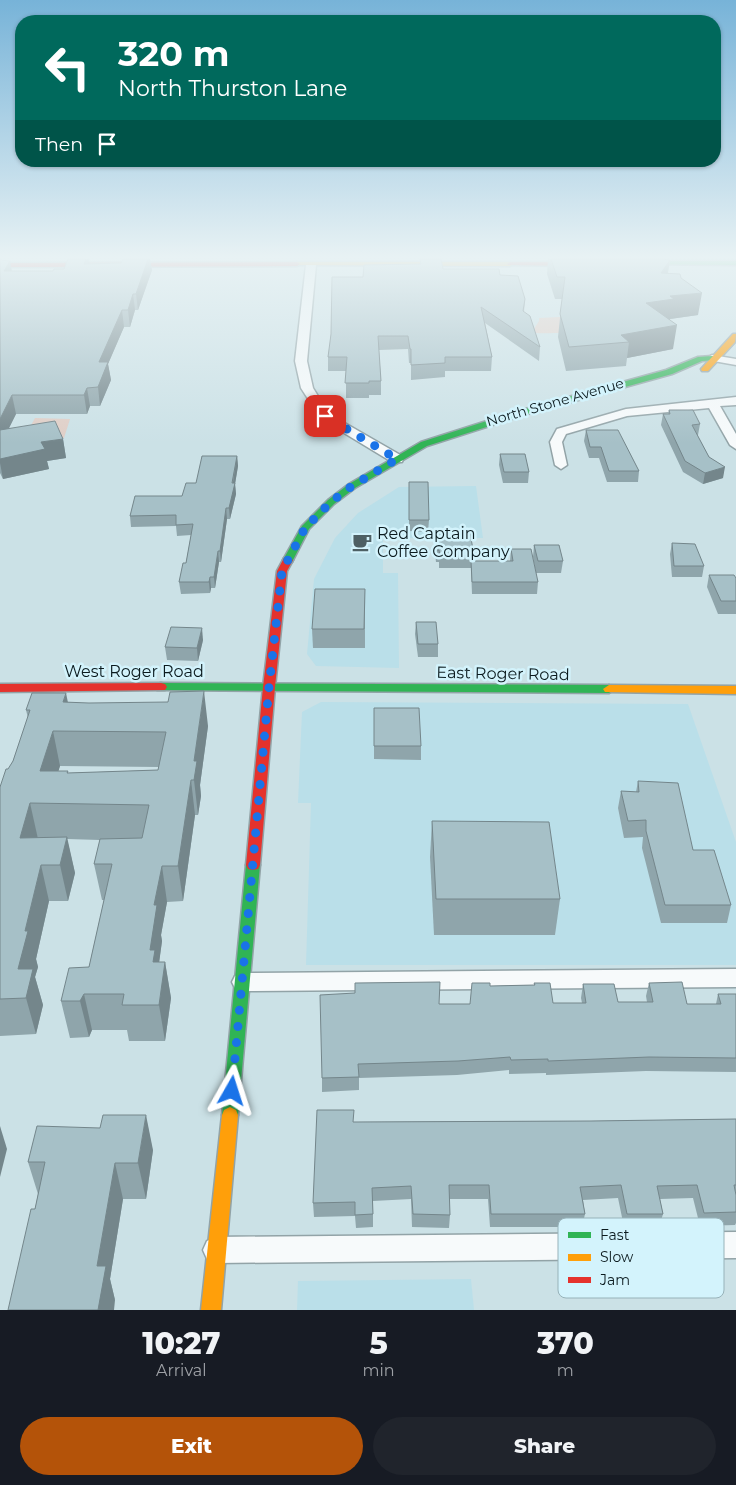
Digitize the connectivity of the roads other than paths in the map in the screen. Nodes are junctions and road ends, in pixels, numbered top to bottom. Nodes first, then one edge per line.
1 (305, 320) edge
2 (736, 336) edge
3 (712, 358) junction
4 (736, 362) edge
5 (631, 395) dead end
6 (736, 401) edge
7 (712, 403) junction
8 (736, 445) edge
9 (455, 446) dead end
10 (397, 459) junction
11 (561, 465) dead end
12 (269, 687) junction
13 (0, 688) edge
14 (736, 690) edge
15 (736, 978) edge
16 (243, 982) junction
17 (558, 1247) edge
18 (216, 1250) junction
19 (210, 1310) edge

1 - 10 street
2 - 3 main road, North Stone Avenue
3 - 4 street
3 - 5 main road, North Stone Avenue
3 - 10 main road, North Stone Avenue
6 - 7 street
7 - 8 street
7 - 11 street
9 - 10 main road, North Stone Avenue
10 - 12 main road, North Stone Avenue
12 - 13 main road, West Roger Road
12 - 14 main road, East Roger Road
12 - 16 main road, North Stone Avenue
15 - 16 street
16 - 18 main road, North Stone Avenue
17 - 18 street
18 - 19 main road, North Stone Avenue

